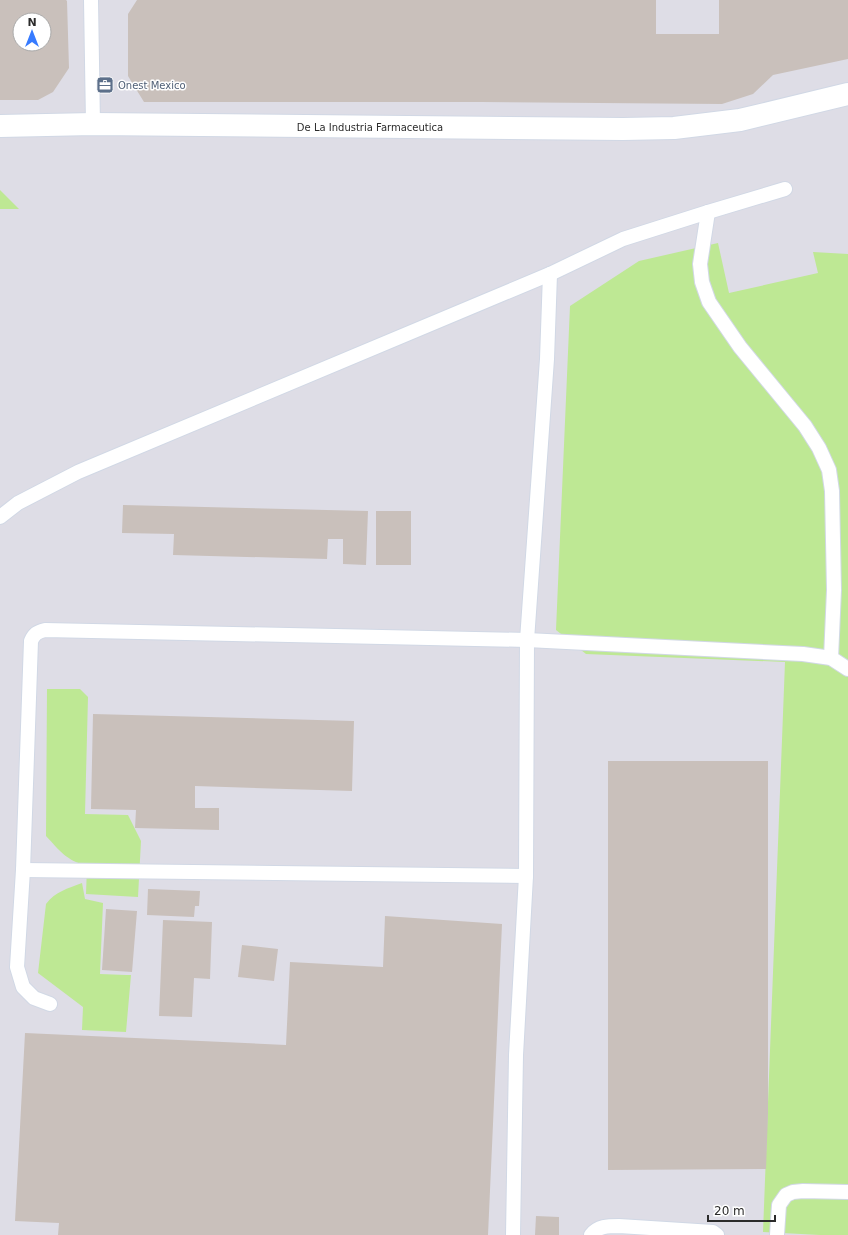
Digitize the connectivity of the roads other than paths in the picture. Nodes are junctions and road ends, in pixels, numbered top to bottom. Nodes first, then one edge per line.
1 (91, 0) edge
2 (848, 94) edge
3 (92, 124) junction
4 (0, 126) edge
5 (785, 188) dead end
6 (708, 212) junction
7 (550, 274) junction
8 (0, 517) edge
9 (528, 640) junction
10 (831, 658) junction
11 (848, 669) edge
12 (23, 870) junction
13 (526, 876) junction
14 (50, 1004) dead end
15 (848, 1192) edge
16 (513, 1235) edge
17 (591, 1235) edge
18 (717, 1235) edge
19 (777, 1235) edge

1 - 3 lane
2 - 3 main road, De La Industria Farmaceutica
3 - 4 main road, De La Industria Farmaceutica
5 - 6 lane
6 - 7 lane
6 - 10 lane
7 - 8 lane
7 - 9 lane
9 - 10 lane
9 - 12 lane
9 - 13 lane
10 - 11 lane
12 - 13 lane
12 - 14 lane
13 - 16 lane
15 - 19 lane
17 - 18 lane

